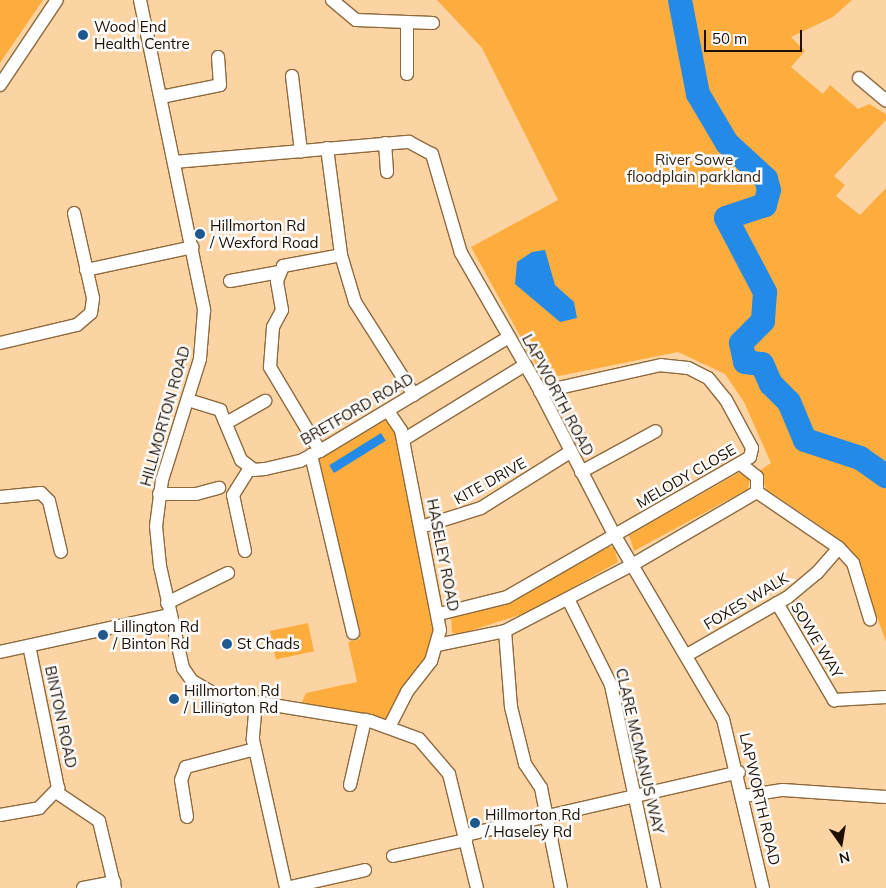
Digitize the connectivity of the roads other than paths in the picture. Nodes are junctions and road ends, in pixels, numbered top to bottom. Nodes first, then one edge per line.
1 (57, 0) edge
2 (140, 0) edge
3 (332, 0) edge
4 (407, 23) junction
5 (433, 23) dead end
6 (218, 57) dead end
7 (407, 74) dead end
8 (292, 76) dead end
9 (859, 78) dead end
10 (0, 85) edge
11 (161, 97) junction
12 (886, 102) edge
13 (385, 143) junction
14 (327, 148) junction
15 (300, 151) junction
16 (174, 162) junction
17 (387, 172) dead end
18 (74, 213) dead end
19 (193, 247) junction
20 (341, 255) junction
21 (86, 270) junction
22 (279, 272) junction
23 (230, 281) dead end
24 (509, 337) junction
25 (0, 343) edge
26 (525, 365) junction
27 (540, 392) junction
28 (414, 395) junction
29 (188, 400) junction
30 (265, 401) dead end
31 (388, 411) junction
32 (228, 422) junction
33 (656, 431) dead end
34 (403, 440) junction
35 (570, 452) junction
36 (316, 453) junction
37 (742, 465) junction
38 (250, 468) junction
39 (581, 472) junction
40 (218, 488) dead end
41 (757, 492) junction
42 (160, 494) junction
43 (0, 497) edge
44 (421, 527) junction
45 (615, 536) junction
46 (839, 548) junction
47 (245, 551) dead end
48 (61, 552) dead end
49 (632, 565) junction
50 (228, 573) dead end
51 (568, 599) junction
52 (777, 603) junction
53 (169, 609) junction
54 (439, 614) junction
55 (870, 619) dead end
56 (505, 631) junction
57 (353, 633) dead end
58 (437, 645) junction
59 (29, 646) junction
60 (0, 652) edge
61 (687, 655) junction
62 (886, 697) edge
63 (256, 702) junction
64 (365, 720) junction
65 (390, 726) junction
66 (255, 749) junction
67 (738, 772) junction
68 (350, 785) dead end
69 (56, 792) junction
70 (635, 796) junction
71 (744, 796) junction
72 (886, 797) edge
73 (0, 816) edge
74 (546, 816) junction
75 (187, 817) dead end
76 (466, 838) junction
77 (393, 856) dead end
78 (365, 870) dead end
79 (114, 885) edge
80 (83, 888) edge
81 (286, 888) edge
82 (477, 888) edge
83 (560, 888) edge
84 (654, 888) edge
85 (763, 888) edge

1 - 10 street
2 - 11 street, HILLMORTON ROAD
3 - 4 street
4 - 5 street
4 - 7 street
6 - 11 street
8 - 15 street
9 - 12 street
11 - 16 street, HILLMORTON ROAD
13 - 14 street, LAPWORTH ROAD
13 - 17 street
13 - 24 street, LAPWORTH ROAD
14 - 15 street, LAPWORTH ROAD
14 - 20 street
15 - 16 street, LAPWORTH ROAD
16 - 19 street, HILLMORTON ROAD
18 - 21 street
19 - 21 street
19 - 29 street, HILLMORTON ROAD
20 - 22 street
20 - 28 street
21 - 25 street
22 - 23 street
22 - 36 street
24 - 26 street, LAPWORTH ROAD
24 - 28 street, BRETFORD ROAD
26 - 27 street, LAPWORTH ROAD
26 - 34 street
27 - 35 street, LAPWORTH ROAD
27 - 37 street, MELODY CLOSE
28 - 31 street, BRETFORD ROAD
29 - 32 street
29 - 42 street, HILLMORTON ROAD
30 - 32 street
31 - 34 street, HASELEY ROAD
31 - 36 street, BRETFORD ROAD
32 - 38 street
33 - 39 street
34 - 44 street, HASELEY ROAD
35 - 39 street, LAPWORTH ROAD
35 - 44 street, KITE DRIVE
36 - 38 street, BRETFORD ROAD
36 - 57 street
37 - 41 street
37 - 45 street, MELODY CLOSE
38 - 47 street
39 - 45 street, LAPWORTH ROAD
40 - 42 street
41 - 46 street
41 - 49 street
42 - 53 street, HILLMORTON ROAD
43 - 48 street
44 - 54 street, HASELEY ROAD
45 - 49 street, LAPWORTH ROAD
45 - 54 street, MELODY CLOSE
46 - 52 street, FOXES WALK
46 - 55 street
49 - 51 street
49 - 61 street, LAPWORTH ROAD
50 - 53 street
51 - 56 street
51 - 70 street, CLARE MCMANUS WAY
52 - 61 street, FOXES WALK
52 - 62 street, SOWE WAY
53 - 59 street
53 - 63 street, HILLMORTON ROAD
54 - 58 street, HASELEY ROAD
56 - 58 street
56 - 74 street
58 - 65 street, HASELEY ROAD
59 - 60 street
59 - 69 street, BINTON ROAD
61 - 67 street, LAPWORTH ROAD
63 - 64 street, HILLMORTON ROAD
63 - 66 street
64 - 65 street, HILLMORTON ROAD
64 - 68 street
65 - 76 street, HILLMORTON ROAD
66 - 75 street
66 - 81 street
67 - 70 street
67 - 71 street, LAPWORTH ROAD
69 - 73 street
69 - 79 street
70 - 74 street
70 - 84 street, CLARE MCMANUS WAY
71 - 72 street
71 - 85 street, LAPWORTH ROAD
74 - 76 street
74 - 83 street
76 - 77 street
76 - 82 street, HILLMORTON ROAD
78 - 81 street
79 - 80 street

